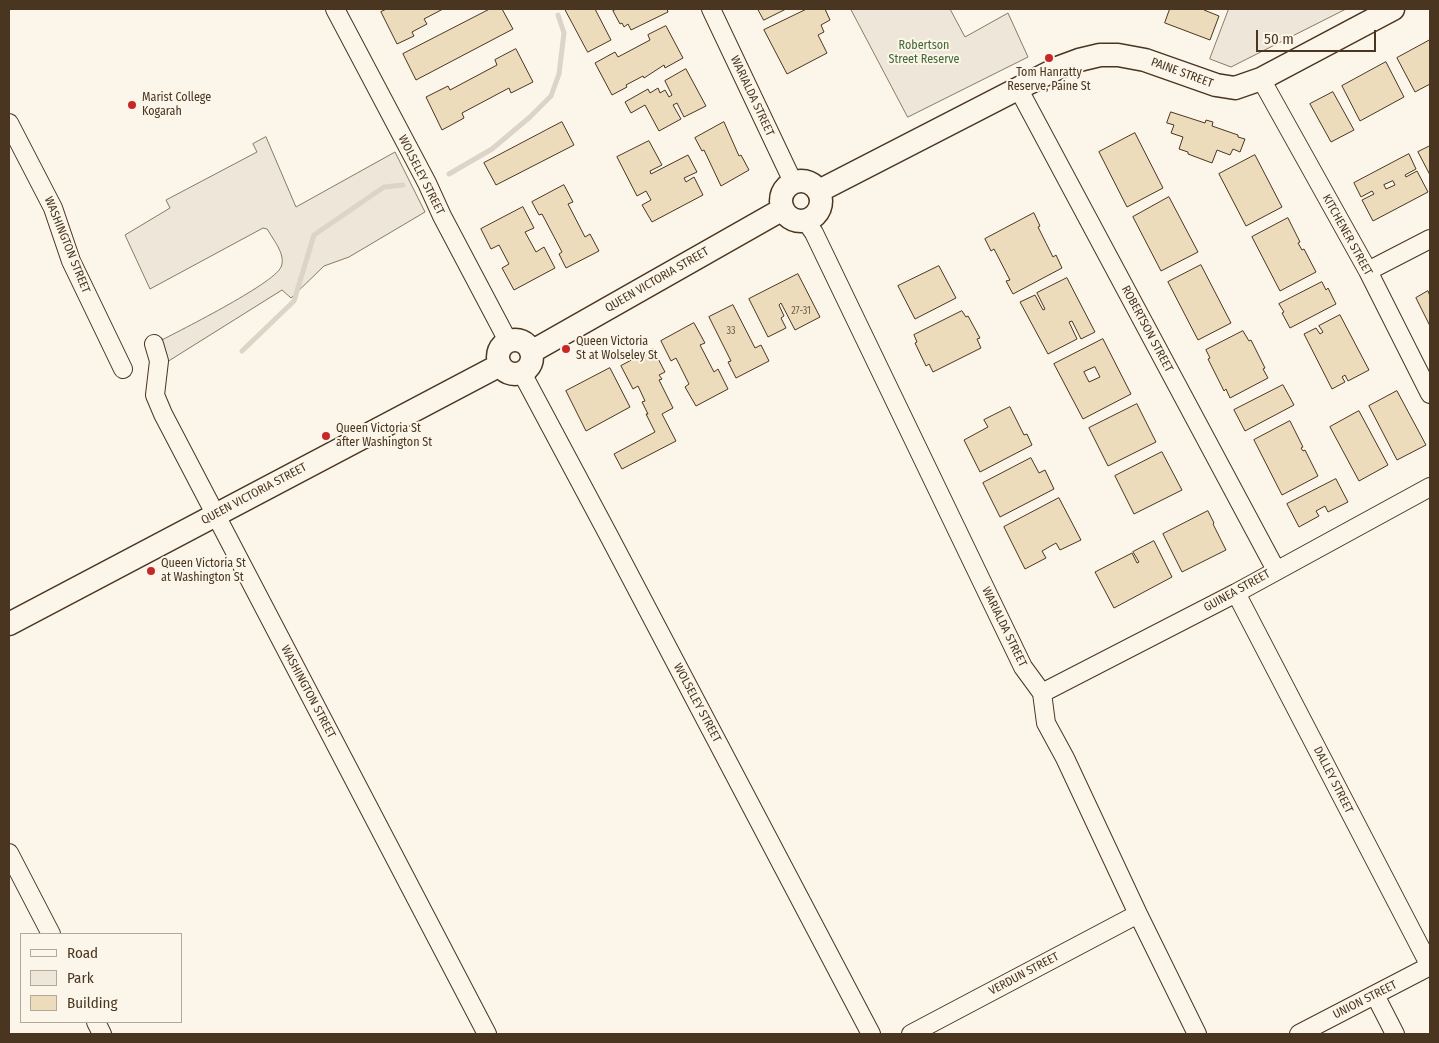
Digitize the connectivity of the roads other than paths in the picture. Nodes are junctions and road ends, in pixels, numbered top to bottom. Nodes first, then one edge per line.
1 (335, 9) edge
2 (711, 9) edge
3 (1393, 9) edge
4 (1261, 79) junction
5 (1018, 88) junction
6 (9, 123) edge
7 (793, 182) junction
8 (819, 191) junction
9 (783, 209) junction
10 (805, 220) junction
11 (1430, 239) edge
12 (1368, 271) junction
13 (508, 341) junction
14 (154, 344) dead end
15 (531, 352) junction
16 (500, 365) junction
17 (123, 369) dead end
18 (522, 373) junction
19 (1430, 394) edge
20 (1430, 487) edge
21 (216, 515) junction
22 (1276, 570) junction
23 (1236, 593) junction
24 (9, 624) edge
25 (1042, 693) junction
26 (9, 853) edge
27 (1138, 914) junction
28 (50, 933) edge
29 (1430, 966) edge
30 (1375, 995) junction
31 (487, 1034) edge
32 (871, 1034) edge
33 (911, 1034) edge
34 (1197, 1034) edge
35 (1299, 1034) edge
36 (1395, 1034) edge

1 - 13 street, WOLSELEY STREET
2 - 7 street, WARIALDA STREET
3 - 4 main road, PAINE STREET
4 - 5 main road, PAINE STREET
4 - 12 street, KITCHENER STREET
5 - 8 main road
5 - 22 street, ROBERTSON STREET
6 - 17 street, WASHINGTON STREET
7 - 8 main road
7 - 9 main road
8 - 10 main road
9 - 10 main road
9 - 15 main road, QUEEN VICTORIA STREET
10 - 25 street, WARIALDA STREET
11 - 12 street
12 - 19 street, KITCHENER STREET
13 - 15 main road
13 - 16 main road
14 - 21 street, WASHINGTON STREET
15 - 18 main road
16 - 18 main road
16 - 21 main road, QUEEN VICTORIA STREET
18 - 32 street, WOLSELEY STREET
20 - 22 street, GUINEA STREET
21 - 24 main road, QUEEN VICTORIA STREET
21 - 31 street, WASHINGTON STREET
22 - 23 street, GUINEA STREET
23 - 25 street, GUINEA STREET
23 - 29 street, DALLEY STREET
25 - 27 street, WARIALDA STREET
26 - 28 street
27 - 33 street, VERDUN STREET
27 - 34 street, WARIALDA STREET
29 - 30 street, UNION STREET
30 - 35 street, UNION STREET
30 - 36 street

